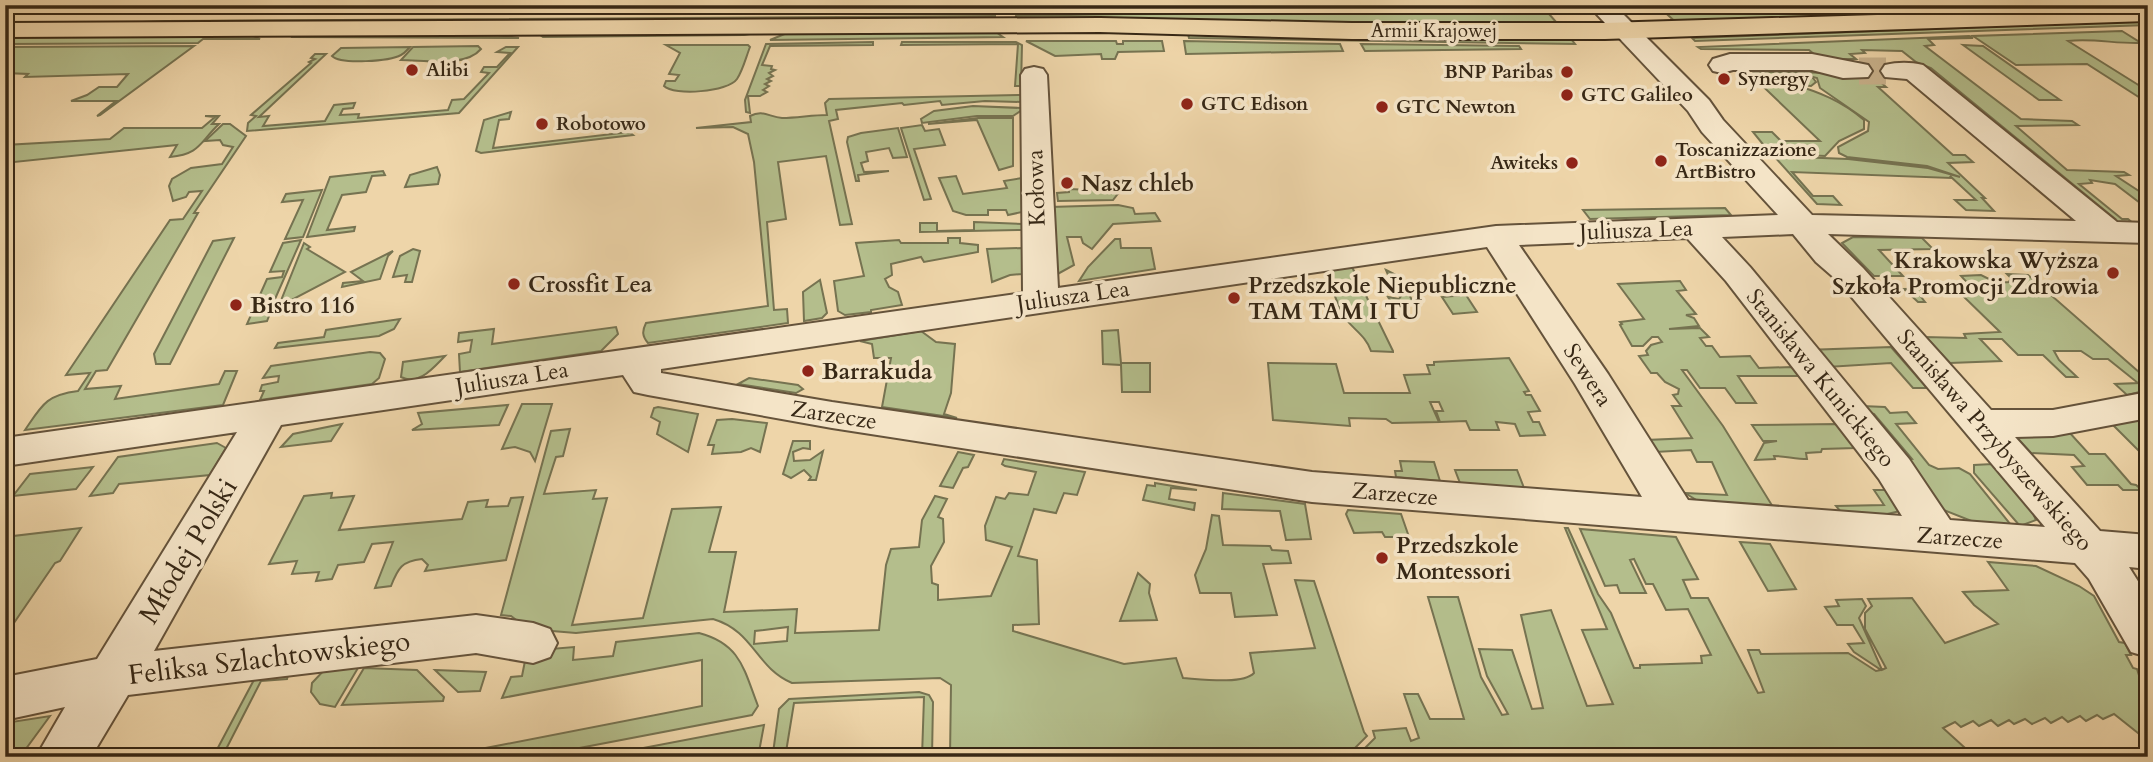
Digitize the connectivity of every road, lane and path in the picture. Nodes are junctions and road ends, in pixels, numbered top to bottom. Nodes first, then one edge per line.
1 (1600, 5) edge
2 (1306, 7) dead end
3 (2148, 14) edge
4 (5, 17) edge
5 (5, 30) edge
6 (1624, 31) junction
7 (1723, 65) dead end
8 (1859, 71) tunnel mouth
9 (1894, 71) tunnel mouth
10 (1034, 75) dead end
11 (1802, 225) junction
12 (1694, 228) junction
13 (2109, 232) junction
14 (2148, 233) edge
15 (1496, 236) junction
16 (1041, 301) junction
17 (645, 371) junction
18 (500, 380) joint
19 (2148, 405) edge
20 (267, 415) junction
21 (1982, 424) junction
22 (5, 452) edge
23 (1676, 517) junction
24 (1937, 536) junction
25 (2088, 547) junction
26 (2148, 552) edge
27 (2148, 638) edge
28 (533, 643) dead end
29 (114, 676) junction
30 (5, 698) edge
31 (62, 757) edge

1 - 6 street, Stanisława Przybyszewskiego
2 - 4 main road
3 - 6 main road, Armii Krajowej
5 - 6 main road, Armii Krajowej
6 - 11 street, Stanisława Przybyszewskiego
7 - 8 street
9 - 13 street
10 - 16 street, Kołowa
11 - 12 street, Juliusza Lea
11 - 13 street, Juliusza Lea
11 - 21 street, Stanisława Przybyszewskiego
12 - 15 street, Juliusza Lea
12 - 24 street, Stanisława Kunickiego
13 - 14 street, Juliusza Lea
15 - 16 street, Juliusza Lea
15 - 23 street, Sewera
16 - 17 street, Juliusza Lea
17 - 18 street, Zarzecze
17 - 23 street, Zarzecze
18 - 20 street, Juliusza Lea
19 - 21 street
20 - 22 street, Juliusza Lea
20 - 29 street, Młodej Polski
21 - 25 street, Stanisława Przybyszewskiego
23 - 24 street, Zarzecze
24 - 25 street, Zarzecze
25 - 26 street, Zarzecze
25 - 27 street, Stanisława Przybyszewskiego
28 - 29 street, Feliksa Szlachtowskiego
29 - 30 street, Feliksa Szlachtowskiego
29 - 31 street, Młodej Polski

